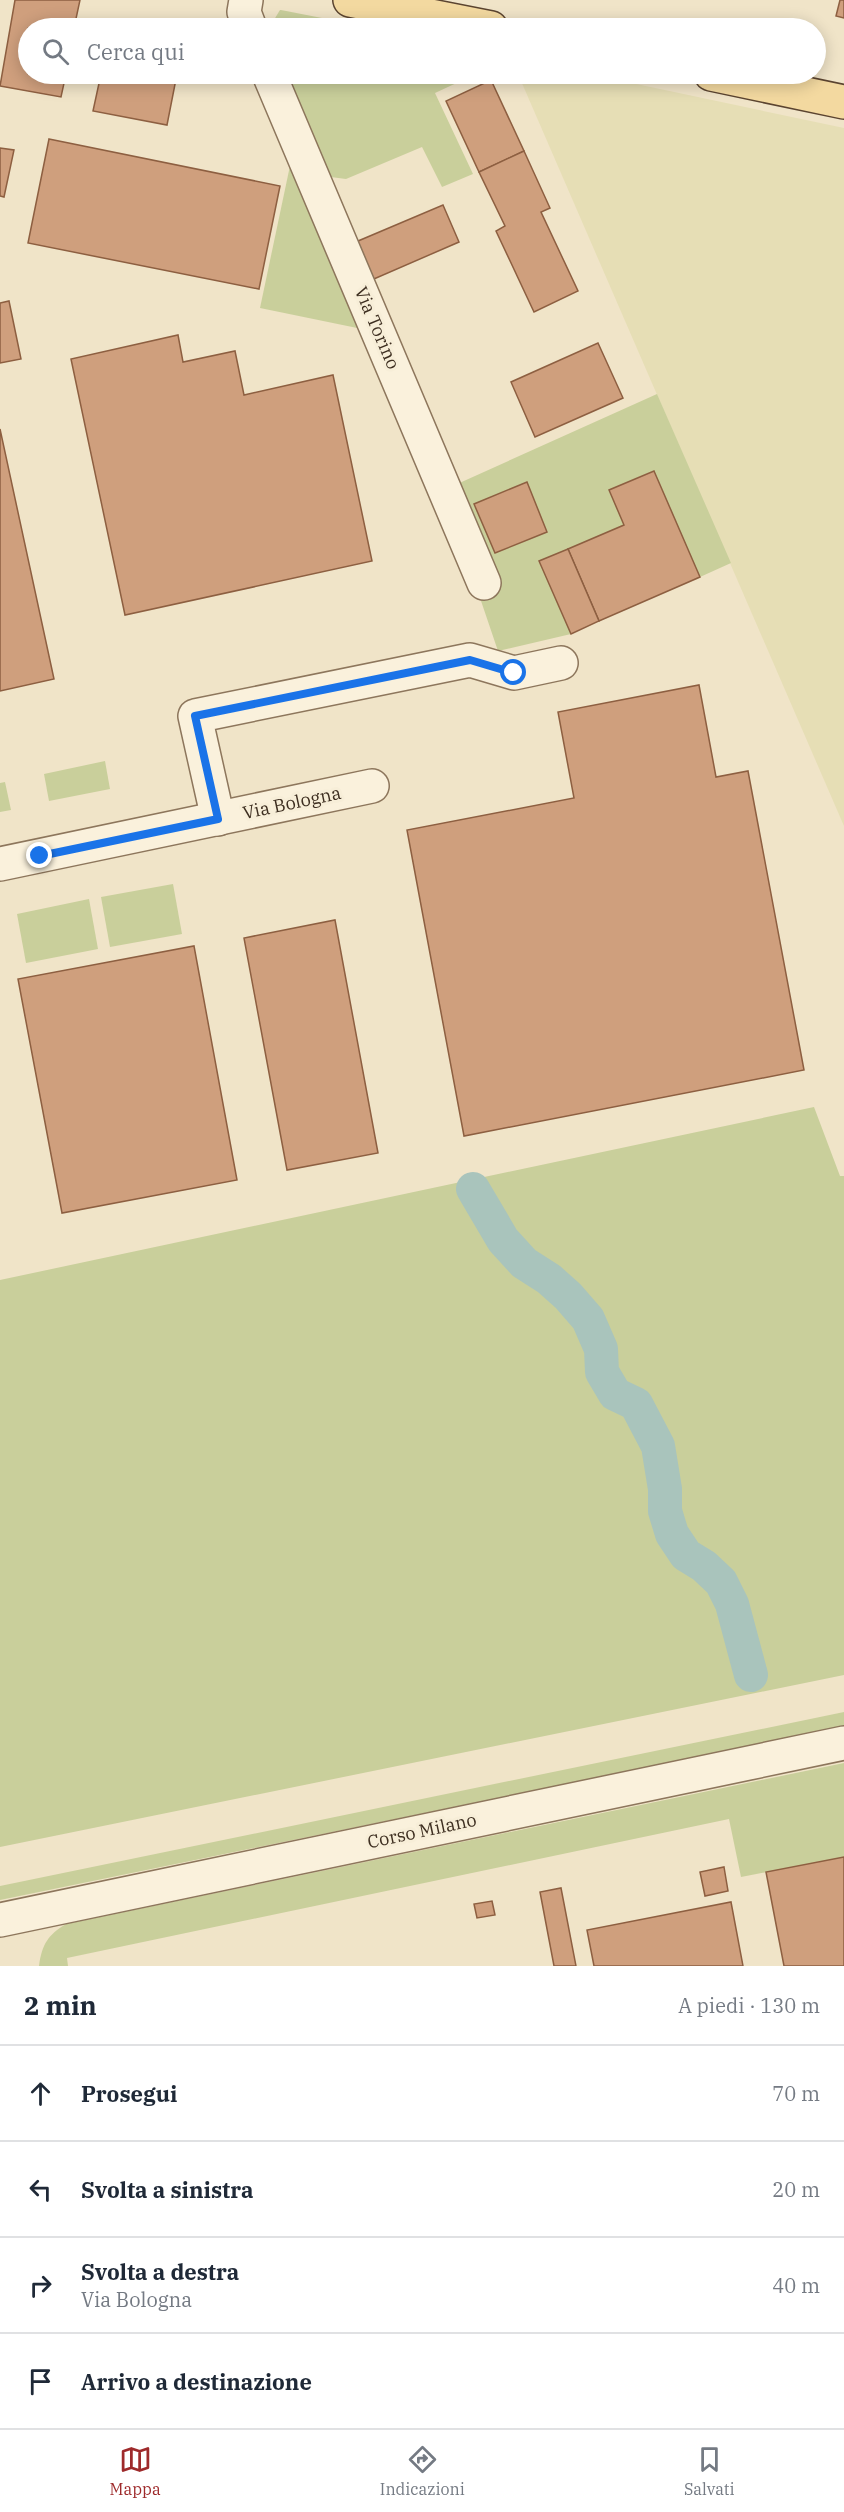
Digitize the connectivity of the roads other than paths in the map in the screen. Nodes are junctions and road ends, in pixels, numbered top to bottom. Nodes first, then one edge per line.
1 (246, 0) edge
2 (350, 0) edge
3 (410, 6) edge
4 (246, 18) edge
5 (454, 18) edge
6 (273, 84) edge
7 (758, 84) edge
8 (844, 102) edge
9 (484, 583) dead end
10 (561, 663) dead end
11 (372, 786) dead end
12 (218, 819) junction
13 (0, 864) edge
14 (844, 1743) edge
15 (0, 1920) edge

1 - 4 street
2 - 3 main road
3 - 5 main road
6 - 9 street, Via Torino
7 - 8 main road
10 - 12 street
11 - 12 street, Via Bologna
12 - 13 street, Via Bologna
14 - 15 street, Corso Milano

